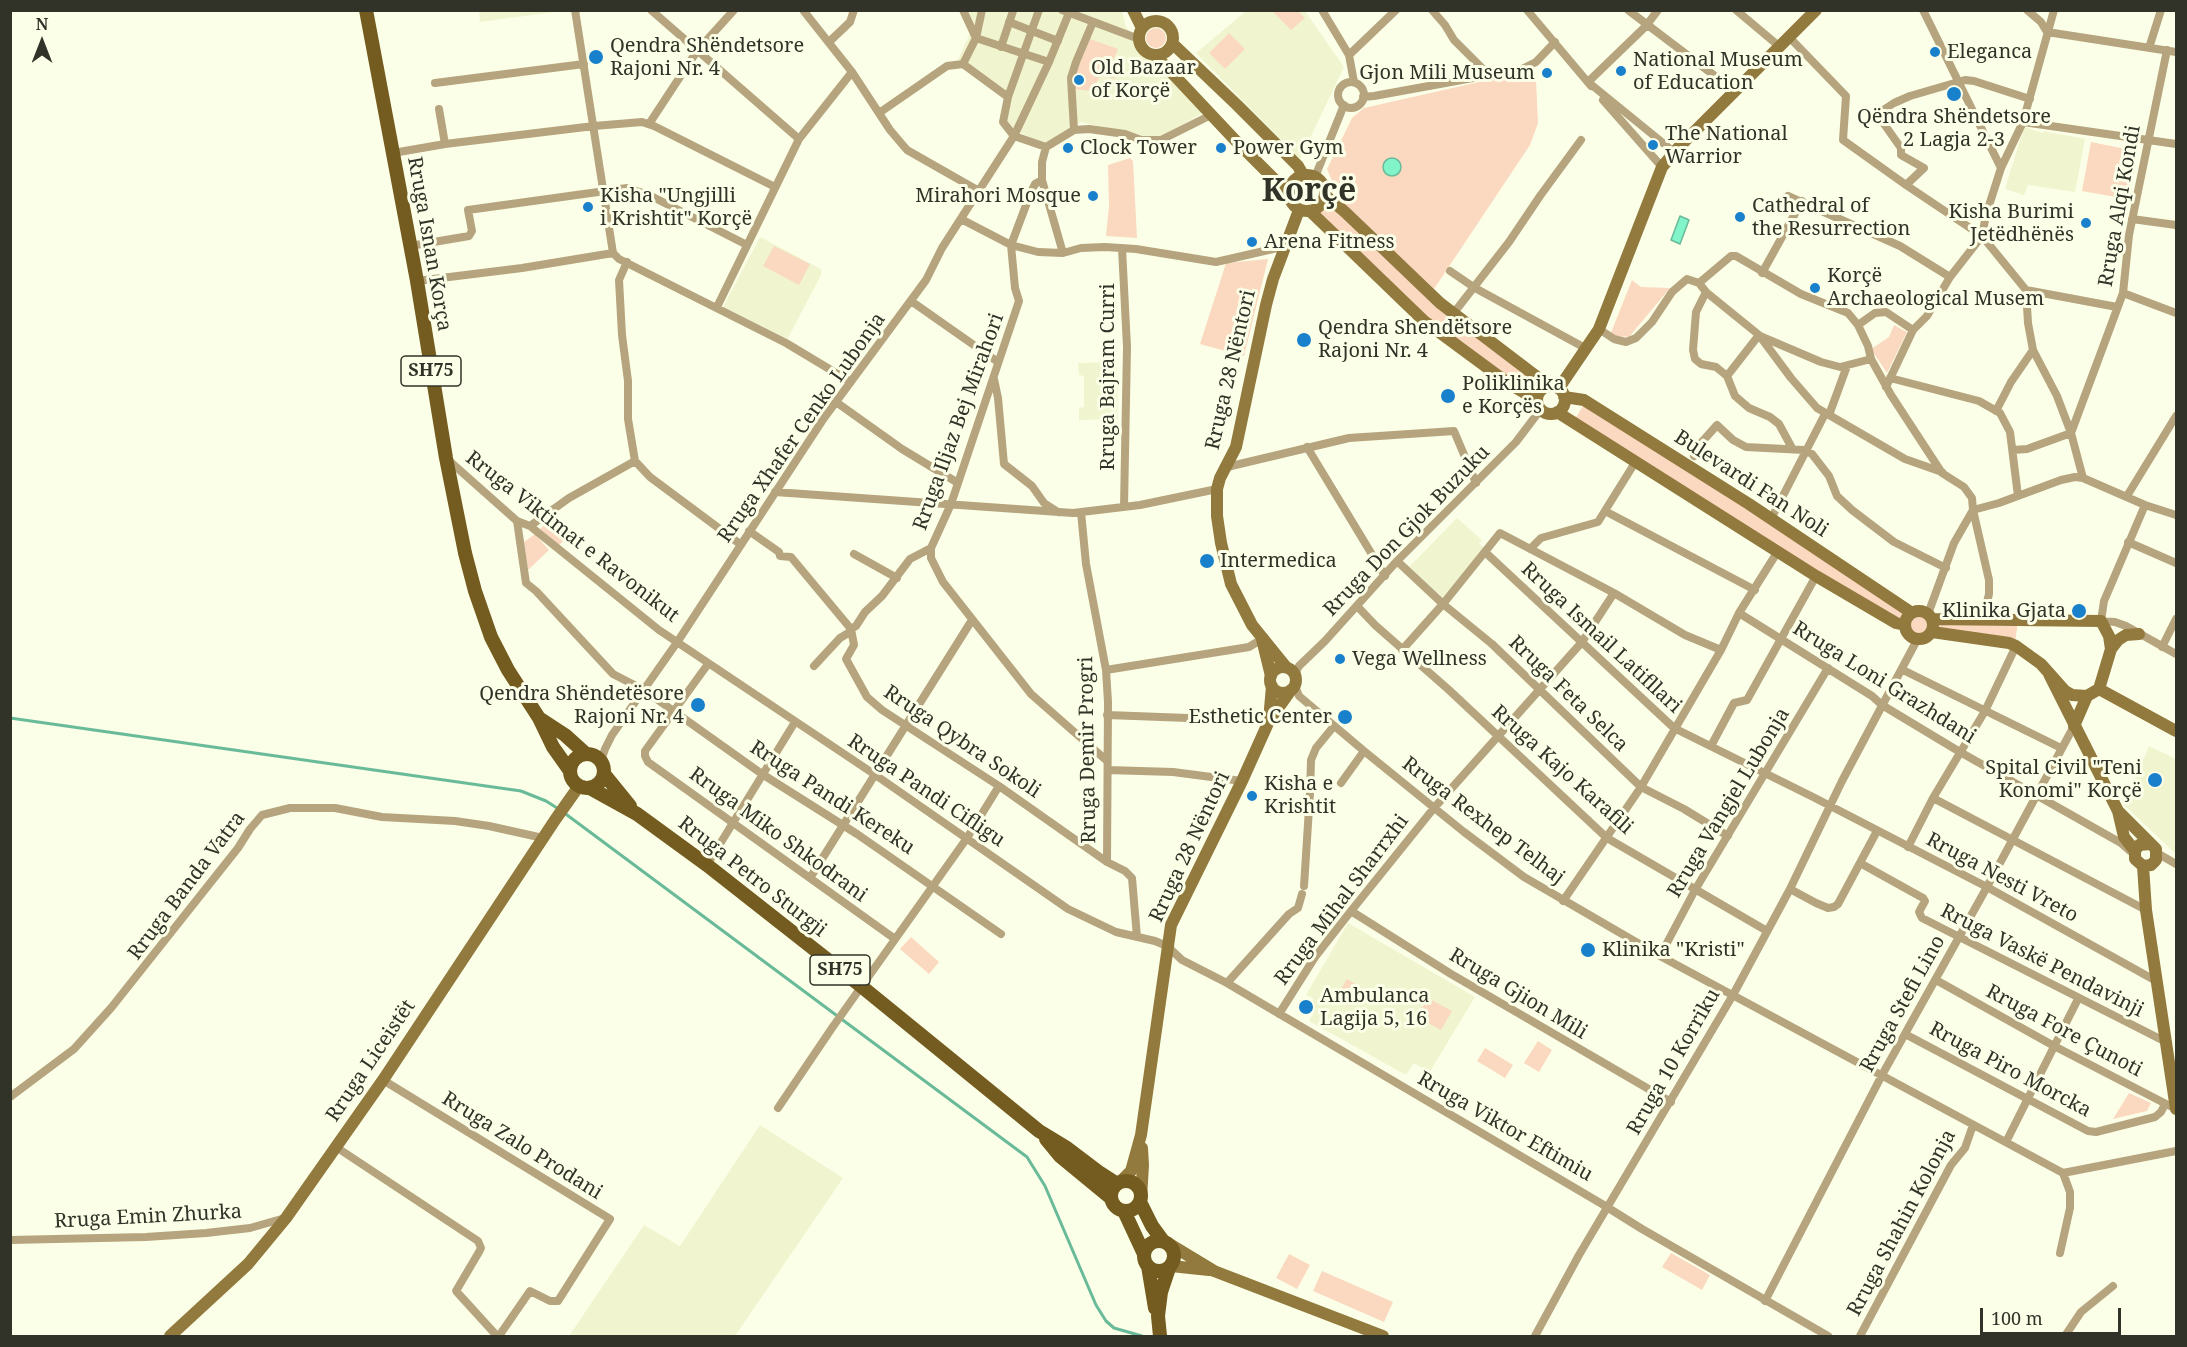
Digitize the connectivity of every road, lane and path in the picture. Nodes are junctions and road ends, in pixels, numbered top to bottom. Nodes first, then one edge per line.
1 (366, 10) edge
2 (575, 10) edge
3 (651, 10) edge
4 (734, 10) edge
5 (803, 10) edge
6 (854, 10) edge
7 (963, 10) edge
8 (982, 10) edge
9 (1040, 10) edge
10 (1133, 10) edge
11 (1322, 10) edge
12 (1396, 10) edge
13 (1432, 10) edge
14 (1527, 10) edge
15 (1628, 10) edge
16 (1658, 10) edge
17 (1736, 10) edge
18 (1816, 10) edge
19 (1923, 10) edge
20 (2026, 10) edge
21 (2054, 10) edge
22 (2162, 10) edge
23 (1012, 11) edge
24 (1066, 12) edge
25 (1158, 16) edge
26 (1009, 22) junction
27 (1093, 22) junction
28 (1646, 26) junction
29 (1032, 31) junction
30 (2047, 32) junction
31 (1141, 34) junction
32 (976, 38) junction
33 (1790, 38) junction
34 (1058, 41) junction
35 (829, 42) junction
36 (1555, 42) junction
37 (1173, 44) junction
38 (1001, 47) junction
39 (1780, 47) junction
40 (2149, 48) junction
41 (697, 51) junction
42 (2172, 51) edge
43 (1024, 54) junction
44 (1348, 55) junction
45 (1156, 56) junction
46 (1049, 62) junction
47 (584, 64) junction
48 (963, 64) junction
49 (852, 72) junction
50 (1489, 75) junction
51 (1959, 81) junction
52 (1354, 82) junction
53 (1588, 82) junction
54 (435, 83) dead end
55 (1736, 92) junction
56 (1008, 97) junction
57 (1364, 97) junction
58 (2030, 99) junction
59 (1344, 105) junction
60 (439, 109) dead end
61 (879, 113) junction
62 (1211, 115) junction
63 (2024, 122) junction
64 (649, 124) junction
65 (594, 126) junction
66 (1074, 130) junction
67 (1014, 136) junction
68 (800, 139) junction
69 (1581, 140) dead end
70 (2148, 140) junction
71 (445, 144) junction
72 (2176, 144) edge
73 (1046, 147) junction
74 (1674, 152) junction
75 (393, 153) junction
76 (1662, 167) junction
77 (2001, 168) junction
78 (1309, 176) junction
79 (1042, 180) junction
80 (1906, 185) junction
81 (775, 187) junction
82 (603, 190) junction
83 (979, 191) junction
84 (1288, 191) junction
85 (1325, 195) junction
86 (1788, 196) dead end
87 (1802, 201) junction
88 (1305, 211) junction
89 (961, 219) junction
90 (2132, 219) junction
91 (2176, 225) edge
92 (1982, 236) junction
93 (747, 245) junction
94 (1011, 245) junction
95 (410, 246) junction
96 (1286, 246) junction
97 (1122, 248) junction
98 (613, 253) junction
99 (1063, 253) junction
100 (627, 262) junction
101 (1450, 271) dead end
102 (1762, 273) junction
103 (1950, 277) junction
104 (417, 281) junction
105 (1699, 283) junction
106 (1475, 288) junction
107 (2026, 290) junction
108 (1706, 292) junction
109 (2123, 293) junction
110 (911, 301) junction
111 (2117, 307) junction
112 (717, 308) junction
113 (2176, 313) edge
114 (1453, 314) junction
115 (1858, 325) junction
116 (1599, 329) junction
117 (1913, 330) junction
118 (1759, 335) junction
119 (1587, 349) junction
120 (2033, 350) junction
121 (1871, 359) junction
122 (998, 362) junction
123 (1848, 366) junction
124 (1728, 376) junction
125 (994, 379) junction
126 (851, 382) junction
127 (1888, 382) junction
128 (1558, 390) junction
129 (836, 402) junction
130 (1539, 405) junction
131 (1996, 411) junction
132 (1557, 412) junction
133 (1827, 414) junction
134 (2176, 416) edge
135 (2071, 433) junction
136 (1307, 447) junction
137 (1792, 448) junction
138 (1804, 450) junction
139 (2013, 450) junction
140 (1694, 456) dead end
141 (446, 458) junction
142 (635, 460) junction
143 (1636, 461) junction
144 (1227, 467) junction
145 (1942, 473) junction
146 (2083, 478) junction
147 (958, 483) junction
148 (1476, 483) junction
149 (1217, 489) junction
150 (775, 492) junction
151 (2018, 496) junction
152 (2127, 496) junction
153 (951, 504) junction
154 (2145, 505) junction
155 (1124, 507) junction
156 (1973, 510) junction
157 (1605, 511) junction
158 (1059, 512) junction
159 (1081, 512) junction
160 (2176, 515) edge
161 (1771, 519) junction
162 (517, 520) junction
163 (530, 526) junction
164 (749, 531) junction
165 (2128, 542) junction
166 (740, 544) junction
167 (931, 548) junction
168 (1530, 549) junction
169 (1778, 551) junction
170 (1485, 552) junction
171 (854, 554) dead end
172 (1397, 561) junction
173 (2176, 563) edge
174 (1946, 568) junction
175 (1385, 576) junction
176 (1816, 576) junction
177 (897, 578) junction
178 (1755, 590) junction
179 (1614, 593) junction
180 (1443, 604) junction
181 (1357, 606) junction
182 (1986, 610) dead end
183 (1739, 613) junction
184 (1912, 613) junction
185 (2176, 619) edge
186 (972, 620) junction
187 (2101, 621) junction
188 (1931, 622) junction
189 (1905, 625) junction
190 (850, 630) junction
191 (2139, 634) junction
192 (1780, 637) junction
193 (1262, 639) junction
194 (1917, 640) junction
195 (678, 641) junction
196 (1582, 642) junction
197 (2016, 646) junction
198 (2162, 647) junction
199 (2111, 649) junction
200 (1402, 650) junction
201 (1721, 650) junction
202 (2176, 654) edge
203 (708, 664) junction
204 (814, 666) dead end
205 (1828, 668) junction
206 (1106, 670) junction
207 (1902, 670) junction
208 (2049, 674) junction
209 (1292, 679) junction
210 (1271, 681) junction
211 (2099, 689) junction
212 (644, 690) junction
213 (1539, 691) junction
214 (2087, 696) junction
215 (1882, 705) junction
216 (674, 711) junction
217 (1985, 711) junction
218 (1107, 715) junction
219 (539, 718) junction
220 (1269, 721) junction
221 (795, 722) junction
222 (904, 725) junction
223 (1334, 726) junction
224 (2074, 726) junction
225 (1674, 728) junction
226 (2176, 730) edge
227 (612, 735) junction
228 (1497, 736) junction
229 (1711, 746) junction
230 (2061, 748) junction
231 (1364, 751) junction
232 (1960, 752) junction
233 (1106, 760) junction
234 (595, 761) junction
235 (1108, 770) junction
236 (570, 771) junction
237 (1766, 773) junction
238 (762, 774) junction
239 (874, 774) junction
240 (1242, 781) junction
241 (1341, 783) dead end
242 (999, 786) junction
243 (1641, 787) junction
244 (581, 789) junction
245 (2037, 795) junction
246 (1933, 798) junction
247 (1829, 806) junction
248 (1434, 808) junction
249 (2118, 811) junction
250 (637, 814) junction
251 (732, 822) junction
252 (842, 824) junction
253 (1877, 831) junction
254 (1728, 836) junction
255 (543, 838) junction
256 (967, 838) junction
257 (1607, 838) junction
258 (2012, 840) junction
259 (1908, 847) junction
260 (2154, 848) junction
261 (2134, 853) junction
262 (1107, 862) junction
263 (1860, 863) junction
264 (2176, 864) edge
265 (707, 865) junction
266 (2143, 866) junction
267 (810, 878) junction
268 (933, 885) junction
269 (1987, 887) junction
270 (1790, 889) junction
271 (1695, 890) junction
272 (1563, 901) junction
273 (2146, 910) junction
274 (1351, 911) junction
275 (1767, 931) junction
276 (1001, 934) dead end
277 (1959, 936) junction
278 (1137, 937) junction
279 (895, 939) junction
280 (1167, 946) junction
281 (1660, 956) junction
282 (1936, 980) junction
283 (2158, 982) junction
284 (1227, 983) junction
285 (861, 986) junction
286 (1733, 995) junction
287 (2078, 999) junction
288 (1279, 1014) junction
289 (1905, 1034) junction
290 (2168, 1043) junction
291 (2054, 1046) junction
292 (1882, 1075) junction
293 (383, 1080) junction
294 (10, 1098) edge
295 (2027, 1099) junction
296 (1671, 1102) junction
297 (2173, 1107) edge
298 (778, 1108) dead end
299 (1973, 1125) junction
300 (1039, 1131) junction
301 (1141, 1135) junction
302 (2006, 1142) junction
303 (336, 1148) junction
304 (2176, 1151) edge
305 (2062, 1173) junction
306 (1118, 1183) junction
307 (1111, 1198) junction
308 (1140, 1200) junction
309 (1609, 1208) junction
310 (1124, 1211) junction
311 (285, 1218) junction
312 (10, 1240) edge
313 (1167, 1243) junction
314 (2060, 1253) dead end
315 (1146, 1260) junction
316 (1170, 1267) junction
317 (1214, 1271) junction
318 (2113, 1286) dead end
319 (1765, 1301) junction
320 (1158, 1317) junction
321 (170, 1336) edge
322 (498, 1336) edge
323 (1160, 1336) edge
324 (1383, 1336) edge
325 (1535, 1336) edge
326 (1828, 1336) edge
327 (1860, 1336) edge
328 (2065, 1336) edge

1 - 75 main road, Rruga Isnan Korça / SH75
2 - 47 street
3 - 41 street
4 - 41 street
5 - 35 street
6 - 35 street
7 - 32 street
8 - 32 street
9 - 29 street
10 - 31 main road
11 - 44 street
12 - 44 street
13 - 50 street
14 - 36 street
15 - 28 street
16 - 28 street
17 - 39 street
18 - 33 main road
19 - 51 street
20 - 30 street
21 - 30 street
22 - 40 street
23 - 26 street
24 - 27 street
24 - 34 street, Rruga Xhafer Cenko Lubonja
25 - 31 main road
25 - 37 main road
26 - 29 street
26 - 38 street
27 - 31 street
27 - 66 street
28 - 53 street
28 - 55 street
29 - 34 street
29 - 43 street
30 - 40 street
30 - 58 street
31 - 45 main road
32 - 38 street
32 - 48 street
33 - 39 main road
33 - 80 street
34 - 46 street, Rruga Xhafer Cenko Lubonja
35 - 49 street
36 - 50 street
36 - 53 street
37 - 45 main road
37 - 78 main road
38 - 43 street
39 - 55 main road
40 - 42 street
41 - 64 street
41 - 68 street
42 - 70 street, Rruga Alqi Kondi
43 - 46 street
43 - 56 street
44 - 52 street
45 - 62 main road
46 - 67 street, Rruga Xhafer Cenko Lubonja
47 - 54 street
47 - 65 street
48 - 56 street
48 - 61 street
49 - 61 street
49 - 68 street
50 - 57 street
51 - 58 street
51 - 77 street
51 - 80 street
52 - 57 street
52 - 59 street
53 - 74 street
53 - 76 street
55 - 74 main road
56 - 67 street
57 - 59 street
58 - 63 street
59 - 78 street
60 - 71 street
61 - 83 street
62 - 66 street
62 - 84 main road
63 - 70 street
63 - 77 street
64 - 65 street
64 - 81 street
65 - 71 street
65 - 82 street
66 - 73 street
67 - 73 street
67 - 83 street, Rruga Xhafer Cenko Lubonja
68 - 81 street
69 - 106 street
70 - 72 street
70 - 90 street, Rruga Alqi Kondi
71 - 75 street
73 - 79 street
74 - 76 main road
75 - 95 main road, Rruga Isnan Korça / SH75
76 - 116 main road
77 - 92 street
78 - 84 main road
78 - 85 main road
79 - 94 street
79 - 99 street
80 - 92 street
81 - 93 street
82 - 93 street
82 - 95 street
82 - 98 street
83 - 89 street, Rruga Xhafer Cenko Lubonja
84 - 88 main road
85 - 88 main road
85 - 114 main road, Bulevardi Fan Noli
86 - 87 street
87 - 102 street
87 - 103 street
88 - 96 main road, Rruga 28 Nëntori
88 - 130 main road
89 - 94 street
89 - 110 street, Rruga Xhafer Cenko Lubonja
90 - 91 street
90 - 109 street, Rruga Alqi Kondi
92 - 103 street
92 - 107 street
93 - 112 street
94 - 99 street
94 - 122 street, Rruga Iljaz Bej Mirahori
95 - 104 main road, Rruga Isnan Korça / SH75
96 - 97 street
96 - 144 main road, Rruga 28 Nëntori
97 - 99 street
97 - 155 street, Rruga Bajram Curri
98 - 100 street
98 - 104 street
100 - 112 street
100 - 142 street
101 - 106 street
102 - 105 street
102 - 115 street
103 - 117 street
104 - 141 main road, Rruga Isnan Korça / SH75
105 - 108 street
105 - 116 street
106 - 114 street
106 - 119 street
107 - 111 street
107 - 120 street
108 - 118 street
108 - 124 street
109 - 111 street, Rruga Alqi Kondi
109 - 113 street
110 - 122 street
110 - 126 street, Rruga Xhafer Cenko Lubonja
111 - 135 street, Rruga Alqi Kondi
112 - 126 street
114 - 128 main road, Bulevardi Fan Noli
115 - 117 street
115 - 121 street
116 - 119 main road
117 - 127 street
118 - 123 street
118 - 124 street
118 - 133 street
119 - 128 main road
120 - 131 street
120 - 135 street
121 - 123 street
121 - 127 street
122 - 125 street, Rruga Iljaz Bej Mirahori
123 - 133 street
124 - 137 street
125 - 147 street, Rruga Iljaz Bej Mirahori
125 - 158 street
126 - 129 street, Rruga Xhafer Cenko Lubonja
127 - 131 street
127 - 145 street
128 - 130 main road
128 - 132 main road
128 - 161 main road, Bulevardi Fan Noli
129 - 147 street
129 - 150 street, Rruga Xhafer Cenko Lubonja
130 - 132 main road
130 - 148 street, Rruga Don Gjok Buzuku
131 - 139 street
132 - 143 main road
133 - 138 street
133 - 145 street
134 - 152 street
135 - 139 street
135 - 146 street
136 - 144 street
136 - 148 street
136 - 175 street
137 - 138 street
137 - 140 street
138 - 161 street
138 - 174 street
139 - 151 street
141 - 162 street, Rruga Viktimat e Ravonikut
141 - 219 main road, Rruga Isnan Korça / SH75
142 - 163 street
142 - 166 street
143 - 157 street
143 - 169 main road
144 - 149 main road, Rruga 28 Nëntori
145 - 156 street
146 - 151 street
146 - 152 street
147 - 153 street, Rruga Iljaz Bej Mirahori
148 - 172 street, Rruga Don Gjok Buzuku
149 - 155 street
149 - 193 main road, Rruga 28 Nëntori
150 - 153 street
150 - 164 street, Rruga Xhafer Cenko Lubonja
151 - 156 street
152 - 154 street
153 - 158 street
153 - 167 street, Rruga Iljaz Bej Mirahori
154 - 160 street
154 - 165 street
155 - 159 street
156 - 174 street
156 - 182 street
157 - 168 street
157 - 178 street
158 - 159 street
159 - 206 street, Rruga Demir Progri
161 - 184 main road, Bulevardi Fan Noli
162 - 163 street, Rruga Viktimat e Ravonikut
162 - 212 street, Rruga Pandi Kereku
163 - 195 street, Rruga Viktimat e Ravonikut
164 - 166 street, Rruga Xhafer Cenko Lubonja
164 - 190 street
165 - 173 street
165 - 187 street
166 - 195 street, Rruga Xhafer Cenko Lubonja
167 - 177 street
167 - 186 street, Rruga Iljaz Bej Mirahori
168 - 170 street
168 - 179 street
169 - 176 main road
169 - 178 street
170 - 180 street
170 - 196 street, Rruga Ismail Latifllari
171 - 177 street
172 - 175 street, Rruga Don Gjok Buzuku
172 - 180 street, Rruga Feta Selca
174 - 188 street
175 - 181 street, Rruga Don Gjok Buzuku
176 - 189 main road
176 - 192 street
177 - 190 street
178 - 183 street
179 - 196 street, Rruga Mihal Sharrxhi
179 - 201 street
180 - 200 street
180 - 213 street, Rruga Feta Selca
181 - 200 street, Rruga Kajo Karafili
181 - 209 street, Rruga Don Gjok Buzuku
183 - 192 street, Rruga Loni Grazhdani
183 - 201 street
184 - 188 main road
184 - 189 main road
185 - 198 street
186 - 222 street
186 - 233 street, Rruga Iljaz Bej Mirahori
187 - 188 main road
187 - 191 street
187 - 199 main road
188 - 194 main road
188 - 197 main road
189 - 194 main road
190 - 204 street
190 - 222 street, Rruga Qybra Sokoli
191 - 198 street
191 - 199 main road
192 - 205 street, Rruga Loni Grazhdani
192 - 229 street
193 - 206 street
193 - 209 main road, Rruga 28 Nëntori
193 - 210 main road, Rruga 28 Nëntori
194 - 207 street, Rruga 10 Korriku
195 - 203 street, Rruga Pandi Cifligu
195 - 212 street, Rruga Xhafer Cenko Lubonja
196 - 213 street, Rruga Mihal Sharrxhi
196 - 225 street, Rruga Ismail Latifllari
197 - 208 main road
197 - 217 street
198 - 202 street
199 - 211 main road
200 - 228 street, Rruga Kajo Karafili
201 - 225 street
203 - 216 street
203 - 221 street, Rruga Pandi Cifligu
205 - 215 street, Rruga Loni Grazhdani
205 - 237 street, Rruga Vangjel Lubonja
206 - 218 street, Rruga Demir Progri
207 - 215 street, Rruga 10 Korriku
207 - 217 street
208 - 214 main road
208 - 224 main road
209 - 210 main road
209 - 210 main road
209 - 220 main road, Rruga 28 Nëntori
209 - 223 street, Rruga Rexhep Telhaj
210 - 220 main road, Rruga 28 Nëntori
211 - 214 main road
211 - 226 main road
212 - 216 street, Rruga Pandi Kereku
212 - 227 street, Rruga Xhafer Cenko Lubonja
213 - 228 street, Rruga Mihal Sharrxhi
213 - 243 street, Rruga Feta Selca
214 - 224 main road
215 - 232 street, Rruga Loni Grazhdani
215 - 247 street, Rruga 10 Korriku
216 - 238 street, Rruga Pandi Kereku
216 - 251 street, Rruga Miko Shkodrani
217 - 230 street
217 - 232 street
218 - 220 street
218 - 233 street, Rruga Demir Progri
219 - 234 main road, Rruga Isnan Korça
219 - 236 main road, Rruga Isnan Korça
220 - 240 main road, Rruga 28 Nëntori
221 - 238 street
221 - 239 street, Rruga Pandi Cifligu
222 - 239 street
222 - 242 street, Rruga Qybra Sokoli
223 - 231 street, Rruga Rexhep Telhaj
223 - 284 street
224 - 230 street, Rruga Stefi Lino
224 - 249 main road
225 - 229 street, Rruga Ismail Latifllari
225 - 243 street
227 - 234 street, Rruga Xhafer Cenko Lubonja
227 - 234 street, Rruga Xhafer Cenko Lubonja
228 - 248 street, Rruga Mihal Sharrxhi
228 - 257 street, Rruga Kajo Karafili
229 - 237 street, Rruga Ismail Latifllari
230 - 245 street, Rruga Stefi Lino
231 - 241 street
231 - 248 street, Rruga Rexhep Telhaj
232 - 245 street, Rruga Loni Grazhdani
232 - 246 street
233 - 235 street, Rruga Demir Progri
234 - 236 main road
234 - 244 main road
234 - 250 main road, Rruga Petro Sturgji
235 - 240 street
235 - 262 street, Rruga Demir Progri
236 - 244 main road
237 - 247 street, Rruga Ismail Latifllari
237 - 254 street, Rruga Vangjel Lubonja
238 - 251 street
238 - 252 street, Rruga Pandi Kereku
239 - 252 street
239 - 256 street, Rruga Pandi Cifligu
240 - 280 main road, Rruga 28 Nëntori
242 - 256 street
242 - 262 street, Rruga Qybra Sokoli
243 - 254 street, Rruga Feta Selca
243 - 257 street
244 - 250 main road, Rruga Petro Sturgji
244 - 255 main road, Rruga Liceistët
245 - 258 street, Rruga Stefi Lino
245 - 261 street, Rruga Loni Grazhdani
246 - 258 street
246 - 259 street
247 - 253 street, Rruga Nesti Vreto
247 - 270 street, Rruga 10 Korriku
248 - 272 street, Rruga Rexhep Telhaj
248 - 274 street, Rruga Mihal Sharrxhi
249 - 260 main road
249 - 261 main road
250 - 265 main road, Rruga Petro Sturgji / SH75
251 - 265 street
251 - 267 street, Rruga Miko Shkodrani
252 - 267 street
252 - 268 street, Rruga Pandi Kereku
253 - 259 street, Rruga Nesti Vreto
253 - 263 street
254 - 271 street, Rruga Vangjel Lubonja
255 - 293 main road, Rruga Liceistët
255 - 294 street, Rruga Banda Vatra
256 - 268 street
256 - 278 street, Rruga Pandi Cifligu
257 - 271 street, Rruga Kajo Karafili
257 - 272 street
258 - 269 street, Rruga Stefi Lino
258 - 273 street
259 - 269 street, Rruga Nesti Vreto
260 - 261 main road
260 - 264 street
260 - 266 main road
261 - 266 main road
262 - 278 street, Rruga Demir Progri
263 - 270 street
263 - 277 street, Rruga Vaskë Pendavinji
265 - 285 main road, Rruga Petro Sturgji / SH75
266 - 273 main road
267 - 279 street, Rruga Miko Shkodrani
268 - 276 street, Rruga Pandi Kereku
268 - 279 street
269 - 277 street, Rruga Stefi Lino
269 - 283 street, Rruga Nesti Vreto
270 - 275 street, Rruga 10 Korriku
271 - 275 street, Rruga Kajo Karafili
271 - 281 street, Rruga Vangjel Lubonja
272 - 281 street, Rruga Rexhep Telhaj
273 - 283 main road
274 - 288 street, Rruga Mihal Sharrxhi
274 - 296 street, Rruga Gjion Mili
275 - 286 street, Rruga 10 Korriku
277 - 282 street, Rruga Stefi Lino
277 - 287 street, Rruga Vaskë Pendavinji
278 - 280 street, Rruga Pandi Cifligu
279 - 285 street
280 - 284 street, Rruga Viktor Eftimiu
280 - 301 main road, Rruga 28 Nëntori
281 - 286 street, Rruga Rexhep Telhaj
282 - 289 street, Rruga Stefi Lino
282 - 291 street, Rruga Fore Çunoti
283 - 290 main road
284 - 288 street, Rruga Viktor Eftimiu
285 - 298 street
285 - 300 main road, Rruga Petro Sturgji / SH75
286 - 292 street, Rruga Rexhep Telhaj
286 - 296 street, Rruga 10 Korriku
287 - 290 street, Rruga Vaskë Pendavinji
287 - 291 street
288 - 309 street, Rruga Viktor Eftimiu
289 - 292 street, Rruga Stefi Lino
289 - 295 street, Rruga Piro Morcka
290 - 297 main road
291 - 295 street
291 - 297 street, Rruga Fore Çunoti
292 - 299 street, Rruga Rexhep Telhaj
292 - 319 street, Rruga Stefi Lino
293 - 303 main road, Rruga Liceistët
293 - 322 street, Rruga Zalo Prodani
295 - 297 street, Rruga Piro Morcka
295 - 302 street
296 - 309 street, Rruga 10 Korriku
299 - 302 street, Rruga Rexhep Telhaj
299 - 327 street, Rruga Shahin Kolonja
300 - 306 main road, Rruga Petro Sturgji / SH75
300 - 307 main road, Rruga Petro Sturgji / SH75
301 - 306 main road, Rruga 28 Nëntori
301 - 308 main road, Rruga 28 Nëntori
302 - 305 street, Rruga Rexhep Telhaj
303 - 311 main road, Rruga Liceistët
303 - 322 street
304 - 305 street
305 - 314 street
306 - 307 main road
306 - 308 main road, SH75
307 - 310 main road, SH75
308 - 310 main road
308 - 313 main road, SH75
309 - 319 street, Rruga Viktor Eftimiu
309 - 325 street, Rruga 10 Korriku
310 - 315 main road, SH75
311 - 312 street, Rruga Emin Zhurka
311 - 321 main road, Rruga Liceistët
313 - 315 main road
313 - 316 main road, SH75
313 - 317 main road
315 - 316 main road
315 - 320 main road, SH75
316 - 317 main road
316 - 320 main road, SH75
317 - 324 main road
318 - 328 street
319 - 326 street, Rruga Viktor Eftimiu
320 - 323 main road, SH75

